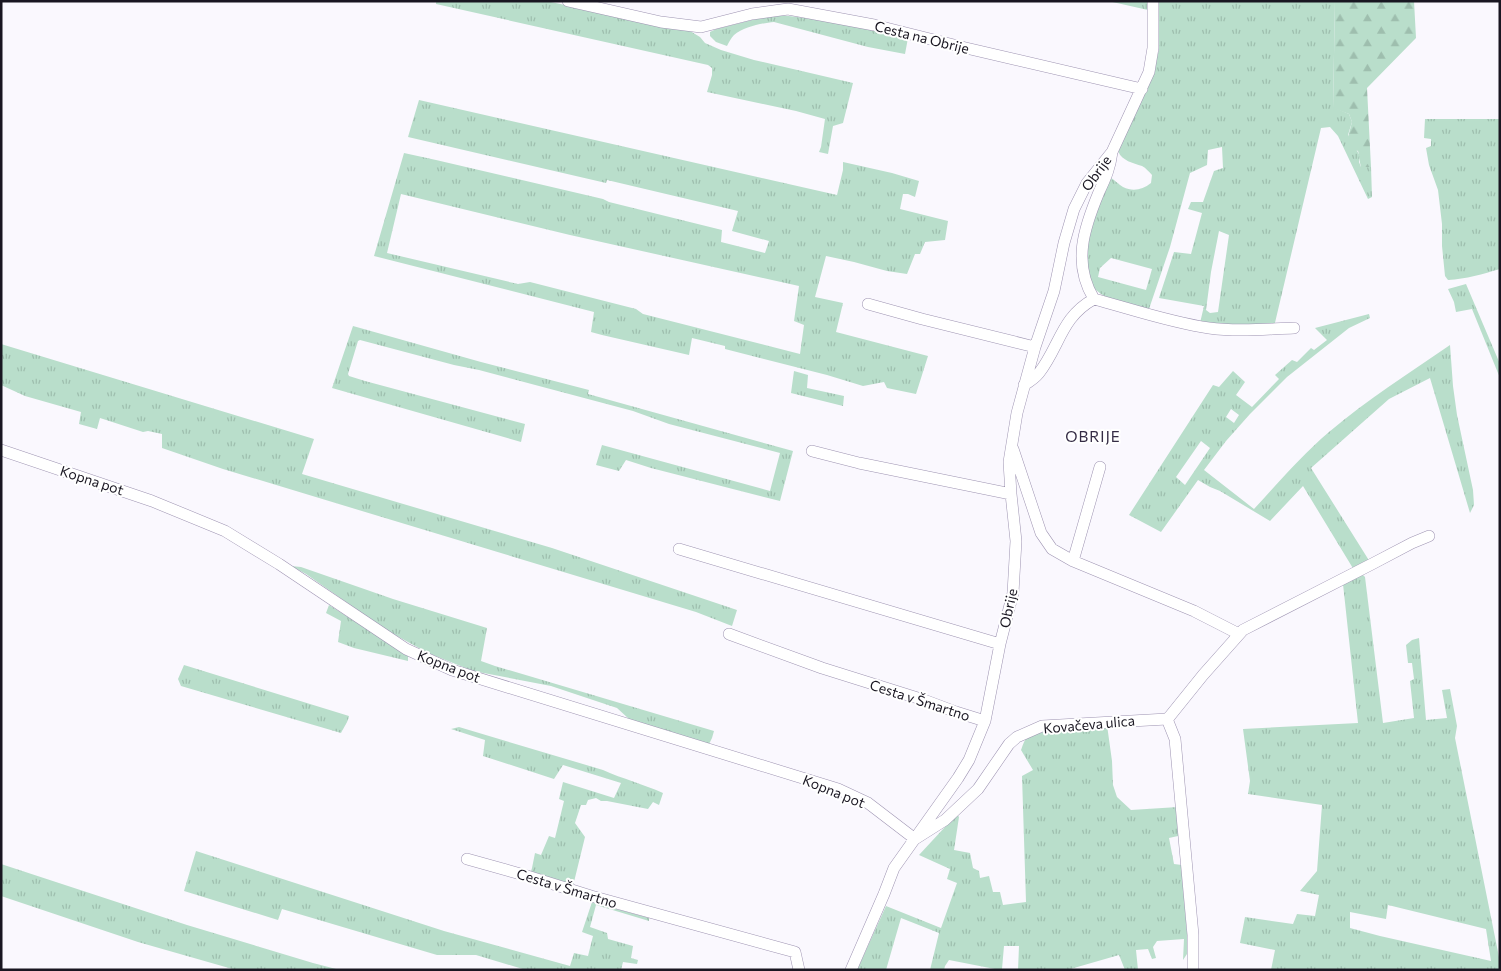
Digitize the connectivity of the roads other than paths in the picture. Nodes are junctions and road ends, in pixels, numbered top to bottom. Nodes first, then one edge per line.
1 (568, 1) edge
2 (1153, 1) edge
3 (1142, 89) junction
4 (1112, 152) junction
5 (1094, 299) junction
6 (868, 304) dead end
7 (1294, 328) dead end
8 (1035, 347) junction
9 (1024, 386) junction
10 (1012, 448) junction
11 (1, 450) edge
12 (812, 452) dead end
13 (1100, 467) dead end
14 (1011, 494) junction
15 (1429, 536) dead end
16 (680, 549) dead end
17 (1073, 561) junction
18 (729, 634) dead end
19 (1240, 634) junction
20 (1000, 644) junction
21 (1166, 719) junction
22 (984, 721) junction
23 (915, 839) junction
24 (467, 859) dead end
25 (799, 970) edge
26 (851, 970) edge
27 (1194, 970) edge

1 - 3 street, Cesta na Obrije
2 - 3 street, Obrije
3 - 4 street, Obrije
4 - 5 street
4 - 8 street, Obrije
5 - 7 street
5 - 9 street
6 - 8 street
8 - 9 street, Obrije
9 - 10 street, Obrije
10 - 14 street, Obrije
10 - 17 street
11 - 23 street, Kopna pot
12 - 14 street
13 - 17 street
14 - 20 street, Obrije
15 - 19 street
16 - 20 street
17 - 19 street
18 - 22 street, Cesta v Šmartno
19 - 21 street
20 - 22 street, Obrije
21 - 23 street, Kovačeva ulica
21 - 27 street
22 - 23 street, Cesta v Šmartno
23 - 26 street, Cesta v Šmartno
24 - 25 street, Cesta v Šmartno

